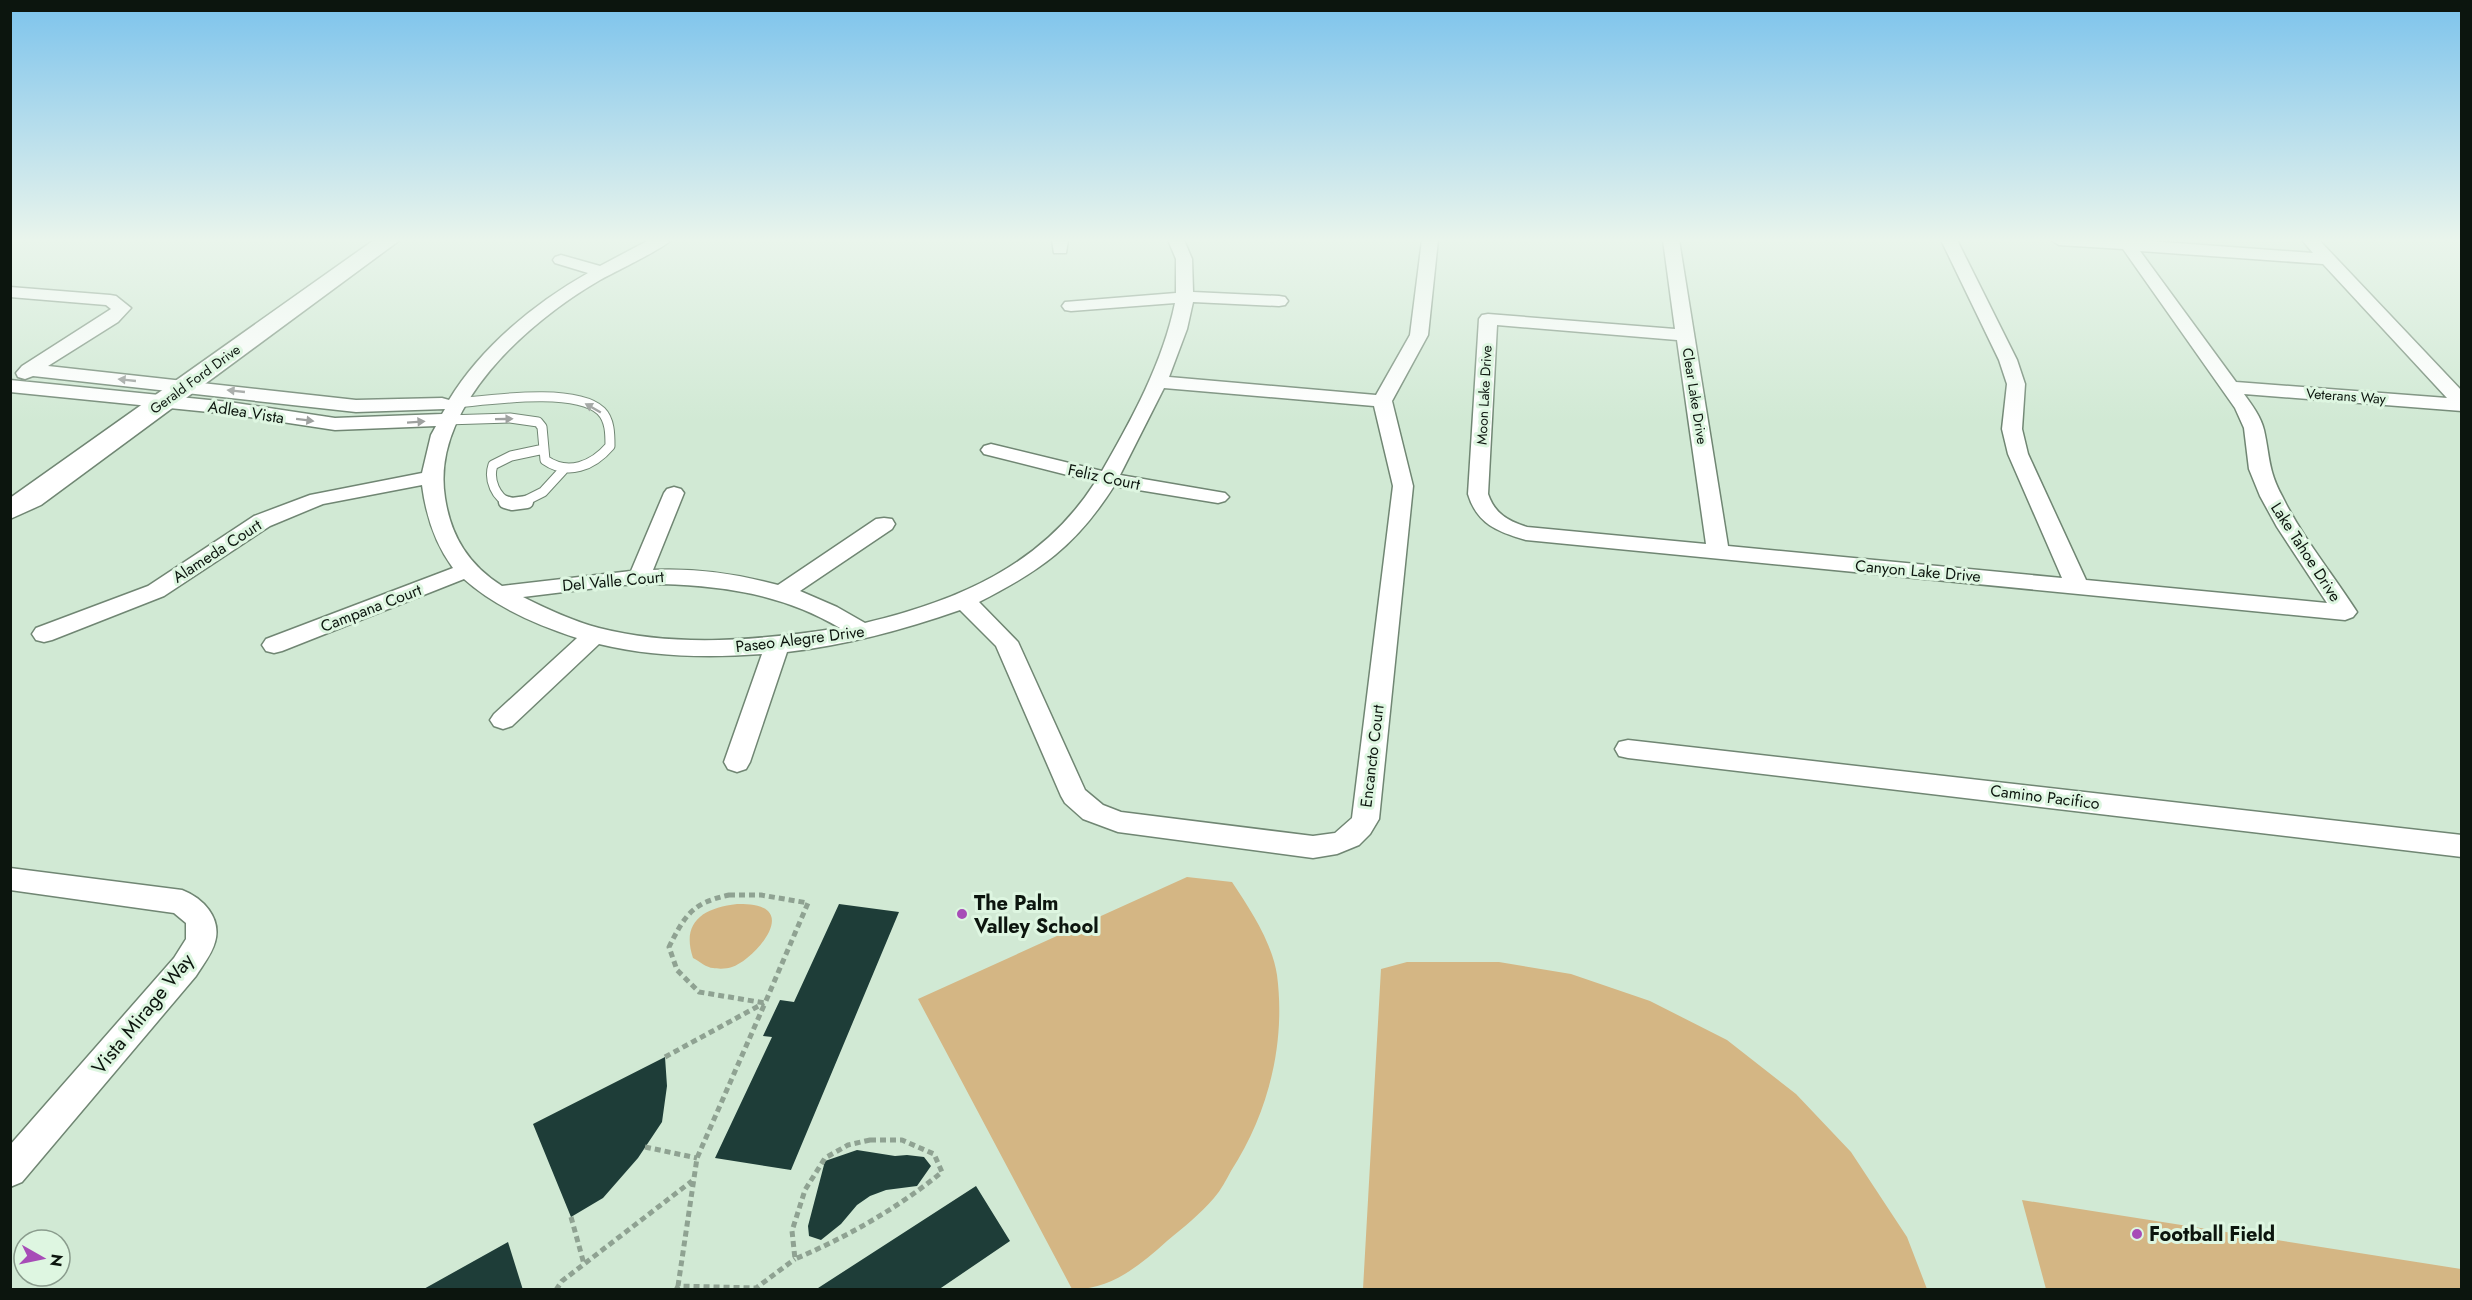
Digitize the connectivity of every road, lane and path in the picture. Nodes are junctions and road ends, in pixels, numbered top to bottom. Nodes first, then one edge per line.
1 (111, 301) edge
2 (304, 301) edge
3 (558, 301) edge
4 (1139, 301) edge
5 (1184, 301) edge
6 (1271, 301) edge
7 (1279, 301) dead end
8 (1423, 301) edge
9 (1681, 301) edge
10 (1979, 301) edge
11 (2168, 301) edge
12 (2367, 301) edge
13 (1071, 306) dead end
14 (1686, 335) junction
15 (29, 370) junction
16 (1158, 382) junction
17 (10, 384) edge
18 (185, 386) junction
19 (2230, 387) junction
20 (164, 401) junction
21 (1382, 401) junction
22 (2462, 404) edge
23 (451, 412) junction
24 (544, 449) junction
25 (991, 450) dead end
26 (565, 468) junction
27 (431, 477) junction
28 (1108, 479) junction
29 (674, 493) dead end
30 (1218, 497) dead end
31 (21, 505) edge
32 (1493, 520) joint
33 (884, 524) dead end
34 (10, 529) edge
35 (1718, 552) junction
36 (467, 570) junction
37 (640, 575) junction
38 (2078, 587) junction
39 (782, 593) junction
40 (497, 594) junction
41 (963, 600) junction
42 (2345, 612) joint
43 (863, 632) junction
44 (44, 634) dead end
45 (594, 635) junction
46 (274, 645) dead end
47 (777, 645) junction
48 (503, 720) dead end
49 (1628, 749) dead end
50 (737, 762) dead end
51 (2462, 846) edge
52 (10, 879) edge
53 (765, 1003) junction
54 (665, 1057) dead end
55 (645, 1147) dead end
56 (697, 1158) junction
57 (10, 1171) edge
58 (693, 1180) junction
59 (571, 1217) dead end
60 (795, 1259) junction
61 (584, 1264) junction
62 (677, 1288) edge
63 (556, 1290) edge

1 - 15 street
2 - 18 main road, Gerald Ford Drive
3 - 23 street, Paseo Alegre Drive
4 - 13 street
5 - 16 street, Paseo Alegre Drive
6 - 7 street
8 - 21 street
9 - 14 street, Clear Lake Drive
10 - 38 street
11 - 19 street, Lake Tahoe Drive
12 - 22 street
14 - 32 street, Moon Lake Drive
14 - 35 street, Clear Lake Drive
15 - 17 street
18 -> 15 street, Adlea Vista
16 - 21 street
16 - 28 street, Paseo Alegre Drive
17 - 20 street, Adlea Vista
18 - 20 main road, Gerald Ford Drive
23 -> 18 street, Adlea Vista
19 - 22 street, Veterans Way
19 - 42 street, Lake Tahoe Drive
20 -> 23 street, Adlea Vista
20 - 31 main road, Gerald Ford Drive
21 - 41 street, Encancto Court
23 -> 24 lane
26 -> 23 lane
23 - 27 street, Paseo Alegre Drive
24 - 26 lane
24 - 26 lane
25 - 28 street, Feliz Court
27 - 36 street, Paseo Alegre Drive
27 - 44 street, Alameda Court
28 - 30 street, Feliz Court
28 - 41 street, Paseo Alegre Drive
29 - 37 street
31 - 34 main road, Gerald Ford Drive
32 - 35 street, Canyon Lake Drive
33 - 39 street
35 - 38 street, Canyon Lake Drive
36 - 40 street, Paseo Alegre Drive
36 - 46 street, Campana Court
37 - 39 street, Del Valle Court
37 - 40 street, Del Valle Court
38 - 42 street, Canyon Lake Drive
39 - 43 street, Del Valle Court
40 - 45 street, Paseo Alegre Drive
41 - 43 street, Paseo Alegre Drive
43 - 47 street, Paseo Alegre Drive
45 - 47 street, Paseo Alegre Drive
45 - 48 street
47 - 50 street
49 - 51 street, Camino Pacifico
52 - 57 street, Vista Mirage Way
53 - 53 path
53 - 54 path
53 - 56 path
55 - 56 path
56 - 58 path
58 - 61 path
58 - 62 path
59 - 61 path
60 - 60 path
60 - 62 path
61 - 63 path

